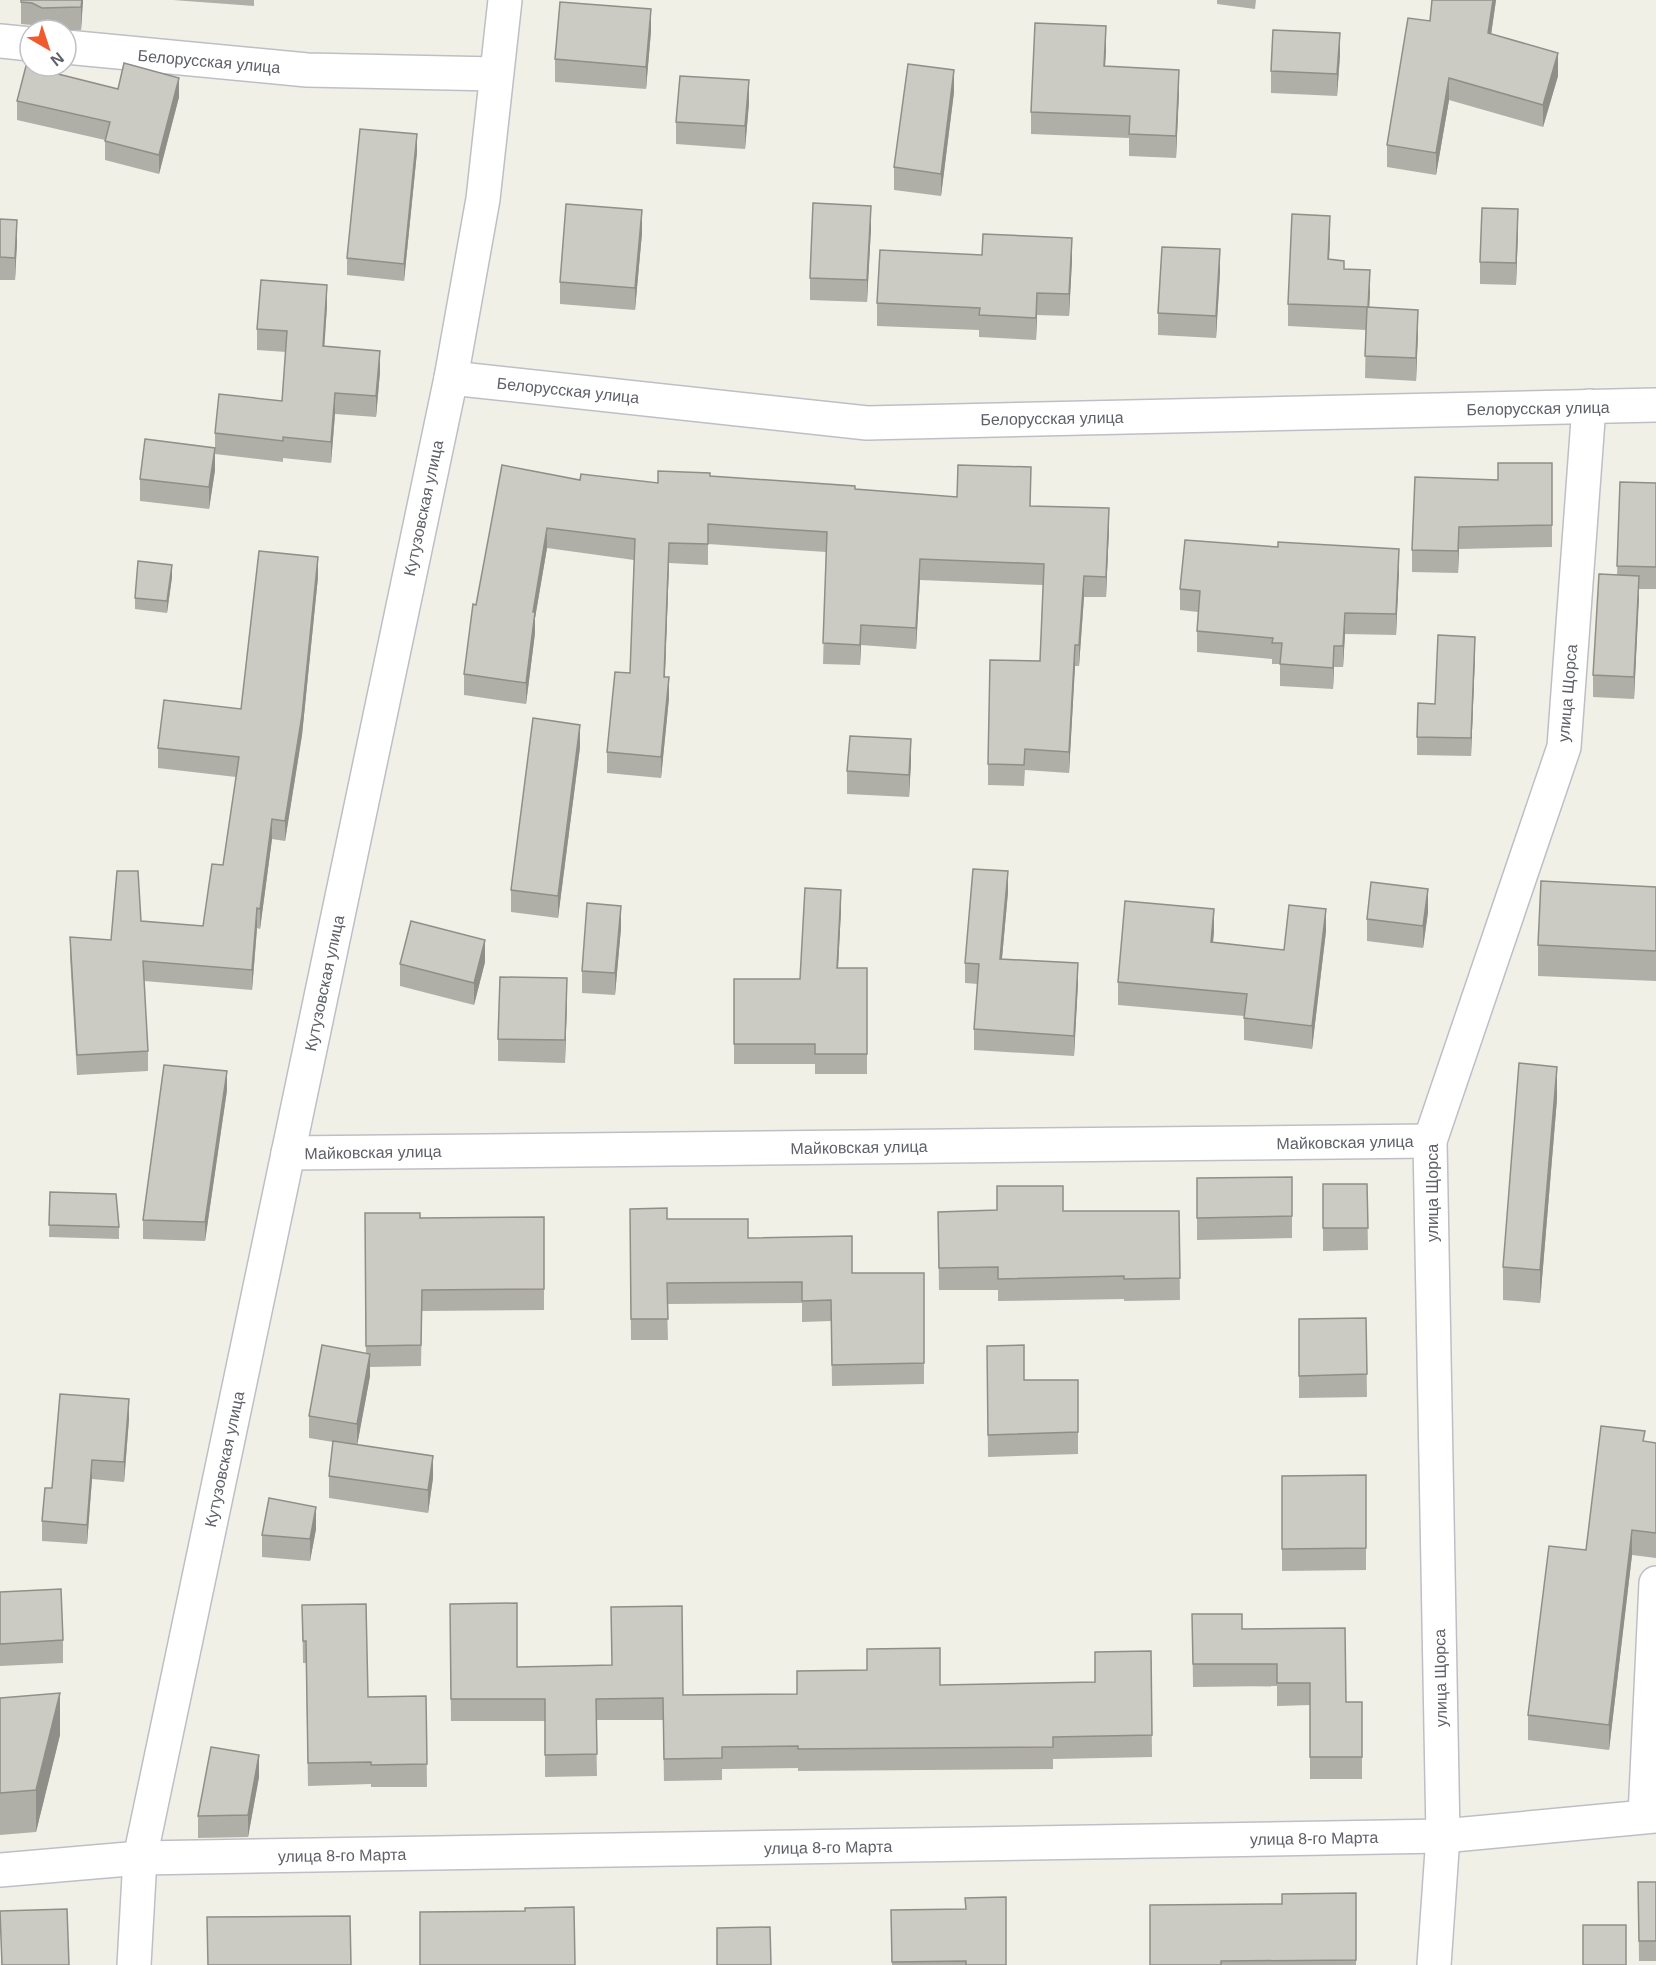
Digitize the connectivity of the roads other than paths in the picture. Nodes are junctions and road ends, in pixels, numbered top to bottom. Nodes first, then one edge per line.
1 (504, 0) edge
2 (0, 41) edge
3 (18, 43) edge
4 (78, 48) edge
5 (496, 74) junction
6 (451, 378) junction
7 (1656, 405) edge
8 (1589, 406) junction
9 (1430, 1141) junction
10 (288, 1153) junction
11 (1656, 1583) edge
12 (1651, 1816) edge
13 (1443, 1836) junction
14 (140, 1858) junction
15 (0, 1870) edge
16 (134, 1965) edge
17 (1434, 1965) edge

1 - 5 street, Кутузовская улица
2 - 3 street
4 - 5 street, Белорусская улица
5 - 6 street, Кутузовская улица
6 - 8 street, Белорусская улица
6 - 10 street, Кутузовская улица
7 - 8 street, Белорусская улица
8 - 9 street, улица Щорса
9 - 10 street, Майковская улица
9 - 13 street, улица Щорса
10 - 14 street, Кутузовская улица
11 - 12 street
12 - 13 street, улица 8-го Марта
13 - 14 street, улица 8-го Марта
13 - 17 street, улица Щорса
14 - 15 street, улица 8-го Марта
14 - 16 street, Кутузовская улица

